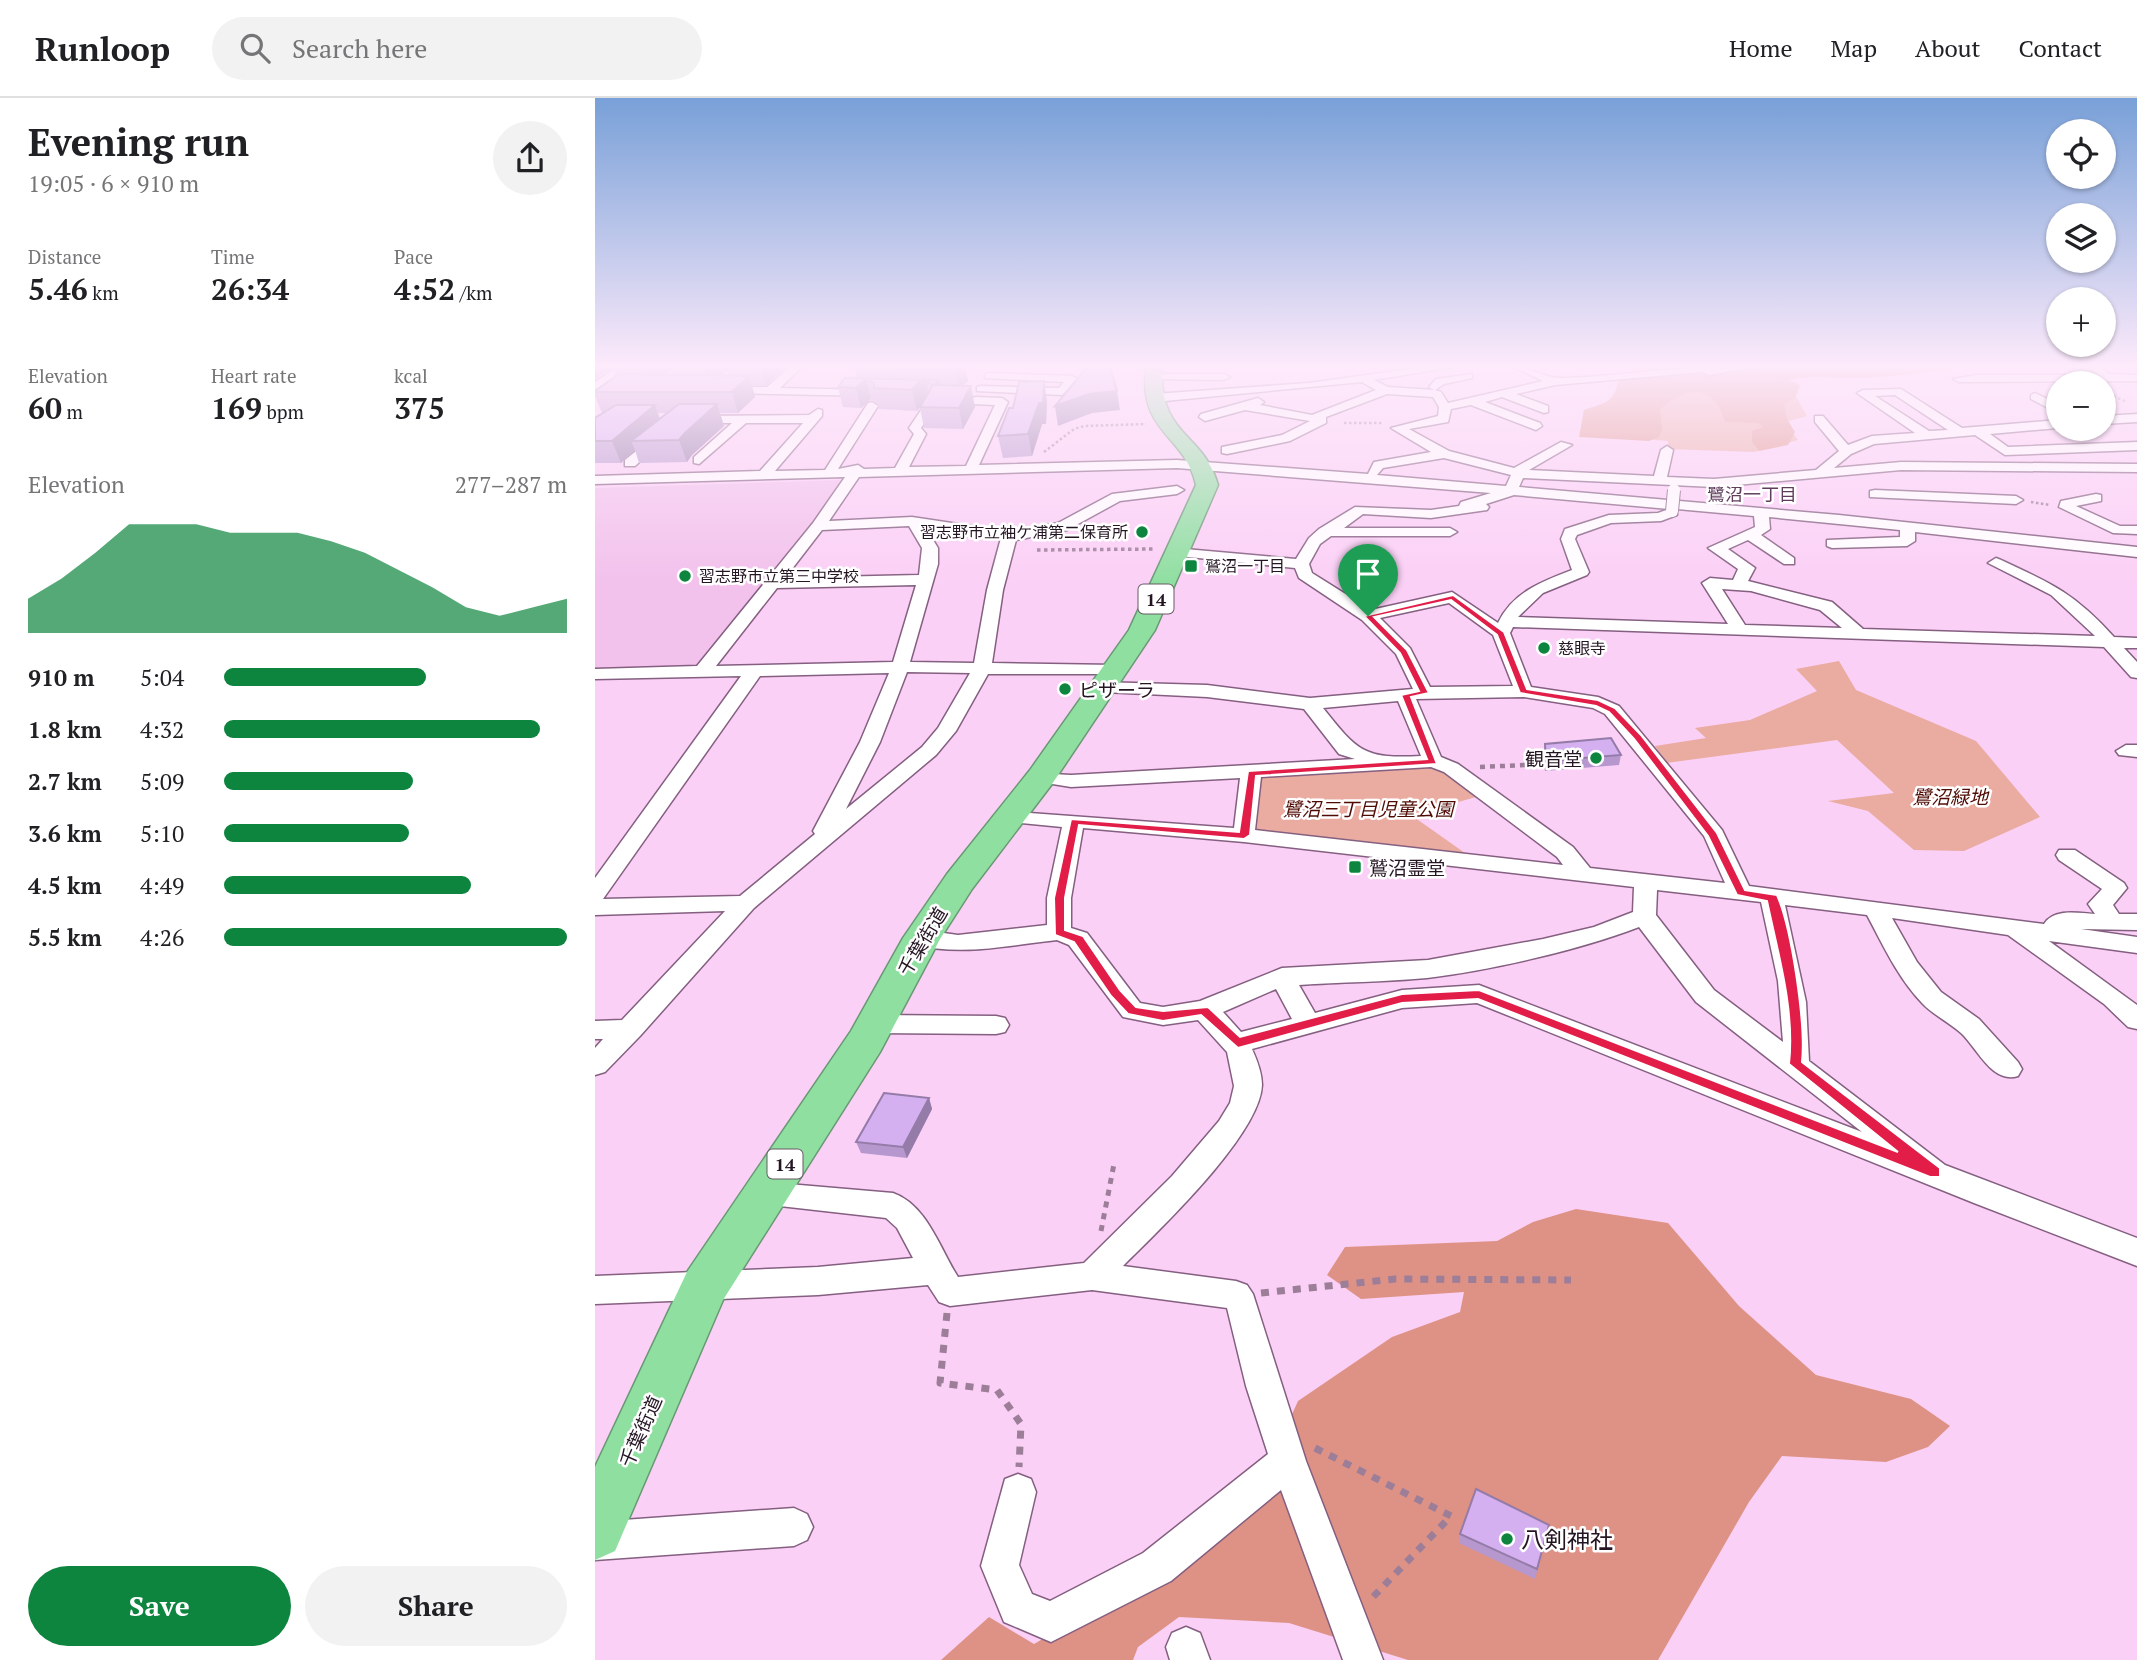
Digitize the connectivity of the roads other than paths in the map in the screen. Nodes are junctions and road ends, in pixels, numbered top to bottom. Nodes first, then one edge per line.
1 (657, 440) edge
2 (721, 440) edge
3 (794, 440) edge
4 (850, 440) edge
5 (917, 440) edge
6 (984, 440) edge
7 (1179, 440) edge
8 (1277, 440) edge
9 (1418, 440) edge
10 (1837, 440) edge
11 (1872, 440) edge
12 (1990, 440) edge
13 (1566, 445) dead end
14 (2135, 447) edge
15 (1227, 450) dead end
16 (1668, 450) dead end
17 (1846, 451) junction
18 (1444, 454) junction
19 (699, 460) dead end
20 (1199, 462) junction
21 (630, 463) dead end
22 (902, 468) junction
23 (2137, 468) edge
24 (971, 469) junction
25 (831, 470) junction
26 (856, 471) junction
27 (1373, 472) junction
28 (765, 473) junction
29 (1849, 473) junction
30 (1819, 474) junction
31 (595, 478) edge
32 (1516, 480) junction
33 (1407, 482) junction
34 (1659, 482) junction
35 (1675, 486) junction
36 (1177, 490) dead end
37 (1875, 495) junction
38 (2096, 498) dead end
39 (2016, 500) road end
40 (2066, 506) joint
41 (1364, 509) junction
42 (1470, 509) junction
43 (1578, 509) dead end
44 (1888, 509) dead end
45 (1761, 512) junction
46 (1955, 512) junction
47 (915, 523) junction
48 (818, 526) junction
49 (1908, 527) junction
50 (2137, 530) edge
51 (1324, 532) junction
52 (1450, 532) dead end
53 (1749, 534) junction
54 (1832, 543) dead end
55 (1007, 544) junction
56 (2137, 544) edge
57 (1179, 551) junction
58 (2137, 552) edge
59 (1789, 561) dead end
60 (1996, 563) dead end
61 (1301, 564) junction
62 (925, 580) junction
63 (773, 583) junction
64 (1738, 585) junction
65 (1368, 616) junction
66 (1503, 628) junction
67 (1739, 629) junction
68 (1858, 633) junction
69 (2107, 642) junction
70 (2137, 643) edge
71 (900, 667) junction
72 (982, 668) junction
73 (755, 670) junction
74 (703, 671) junction
75 (2137, 673) edge
76 (603, 674) edge
77 (1110, 678) junction
78 (1524, 691) junction
79 (595, 693) edge
80 (1415, 694) junction
81 (1310, 704) junction
82 (1389, 764) junction
83 (1442, 765) junction
84 (1251, 773) junction
85 (1041, 777) junction
86 (1010, 816) junction
87 (1074, 821) junction
88 (1244, 835) junction
89 (819, 840) junction
90 (2067, 855) dead end
91 (1584, 876) junction
92 (1646, 882) junction
93 (1741, 893) junction
94 (595, 894) edge
95 (1773, 898) junction
96 (746, 903) junction
97 (595, 906) edge
98 (1875, 908) junction
99 (1644, 916) junction
100 (2112, 922) junction
101 (2137, 922) edge
102 (2016, 929) junction
103 (2044, 931) junction
104 (1059, 932) junction
105 (922, 938) junction
106 (2137, 945) edge
107 (1471, 959) junction
108 (1282, 977) junction
109 (1479, 994) junction
110 (1204, 1010) junction
111 (2137, 1020) edge
112 (875, 1024) junction
113 (996, 1025) dead end
114 (1309, 1026) junction
115 (631, 1029) junction
116 (595, 1030) edge
117 (1238, 1043) junction
118 (1795, 1064) junction
119 (595, 1065) edge
120 (2007, 1069) dead end
121 (1935, 1172) junction
122 (765, 1194) junction
123 (2137, 1252) edge
124 (1092, 1276) junction
125 (943, 1281) junction
126 (704, 1287) junction
127 (595, 1290) edge
128 (1305, 1457) junction
129 (1019, 1492) road end
130 (794, 1527) dead end
131 (595, 1531) edge
132 (595, 1541) edge
133 (1363, 1660) edge

1 - 21 street
2 - 19 street
3 - 28 street
4 - 25 street
5 - 22 street
6 - 24 street
7 - 20 highway
8 - 15 street
9 - 18 street
10 - 17 street
11 - 17 street
12 - 14 street
13 - 32 street
16 - 34 street
17 - 30 street
18 - 27 street
18 - 32 street
20 - 24 street
20 - 27 street
20 - 33 street
20 - 57 highway, 千葉街道 / 14
22 - 24 street
22 - 26 street
23 - 29 street
24 - 26 street
25 - 26 street
25 - 28 street
26 - 28 street
26 - 48 street
27 - 32 street
28 - 31 street
29 - 30 street
29 - 37 street
30 - 35 street
32 - 33 street
32 - 34 street
32 - 42 street
32 - 45 street
32 - 46 street
33 - 41 street
34 - 35 street
35 - 66 street, bridge
36 - 55 street
37 - 44 street
37 - 46 street
38 - 40 street
39 - 46 street
40 - 50 street
41 - 42 street
41 - 51 street
42 - 43 street
45 - 49 street
45 - 53 street
46 - 56 street
47 - 48 street
47 - 55 street
47 - 62 street
48 - 63 street
49 - 54 street
49 - 58 street
51 - 52 street
51 - 61 street
53 - 59 street
53 - 64 street
55 - 72 street
57 - 61 street
57 - 77 highway, 千葉街道 / 14
60 - 69 street
61 - 65 street
62 - 63 street
62 - 71 street
63 - 74 street
64 - 67 street
64 - 68 street
65 - 66 street
65 - 80 street
66 - 67 street
66 - 78 street
67 - 68 street
68 - 69 street
69 - 70 street
69 - 75 street
71 - 72 street
71 - 73 street
71 - 89 street
72 - 77 street
72 - 89 street
73 - 74 street
73 - 94 street
74 - 76 street
76 - 79 street
77 - 81 street
77 - 85 highway, 千葉街道 / 14
78 - 80 street
78 - 93 street
80 - 81 street
80 - 83 street
81 - 82 street
82 - 83 street
82 - 84 street
83 - 91 street
84 - 85 street
84 - 88 street
85 - 86 highway, 千葉街道 / 14
86 - 87 street
86 - 105 highway, 千葉街道 / 14
87 - 88 street
87 - 104 street
88 - 91 street
89 - 96 street
90 - 100 street
91 - 92 street
92 - 93 street
92 - 99 street
93 - 95 street
95 - 98 street
95 - 118 street
96 - 97 street
96 - 115 street
98 - 102 street
98 - 120 street
99 - 107 street
99 - 118 street
100 - 101 street
100 - 103 street
102 - 103 street
102 - 111 street
103 - 106 street
104 - 105 street
104 - 110 street
105 - 112 highway, 千葉街道 / 14
107 - 108 street
107 - 109 street
108 - 110 street
108 - 114 street
109 - 114 street
109 - 121 street
110 - 117 street
112 - 113 street
112 - 122 highway, 千葉街道 / 14
114 - 117 street
115 - 116 street
115 - 119 street
117 - 124 street
118 - 121 street
121 - 123 street
122 - 125 street
122 - 126 highway, 千葉街道 / 14
124 - 125 street
124 - 128 street
125 - 126 street
126 - 127 street
126 - 131 highway, 千葉街道 / 14
128 - 129 street
128 - 133 street
130 - 132 street

